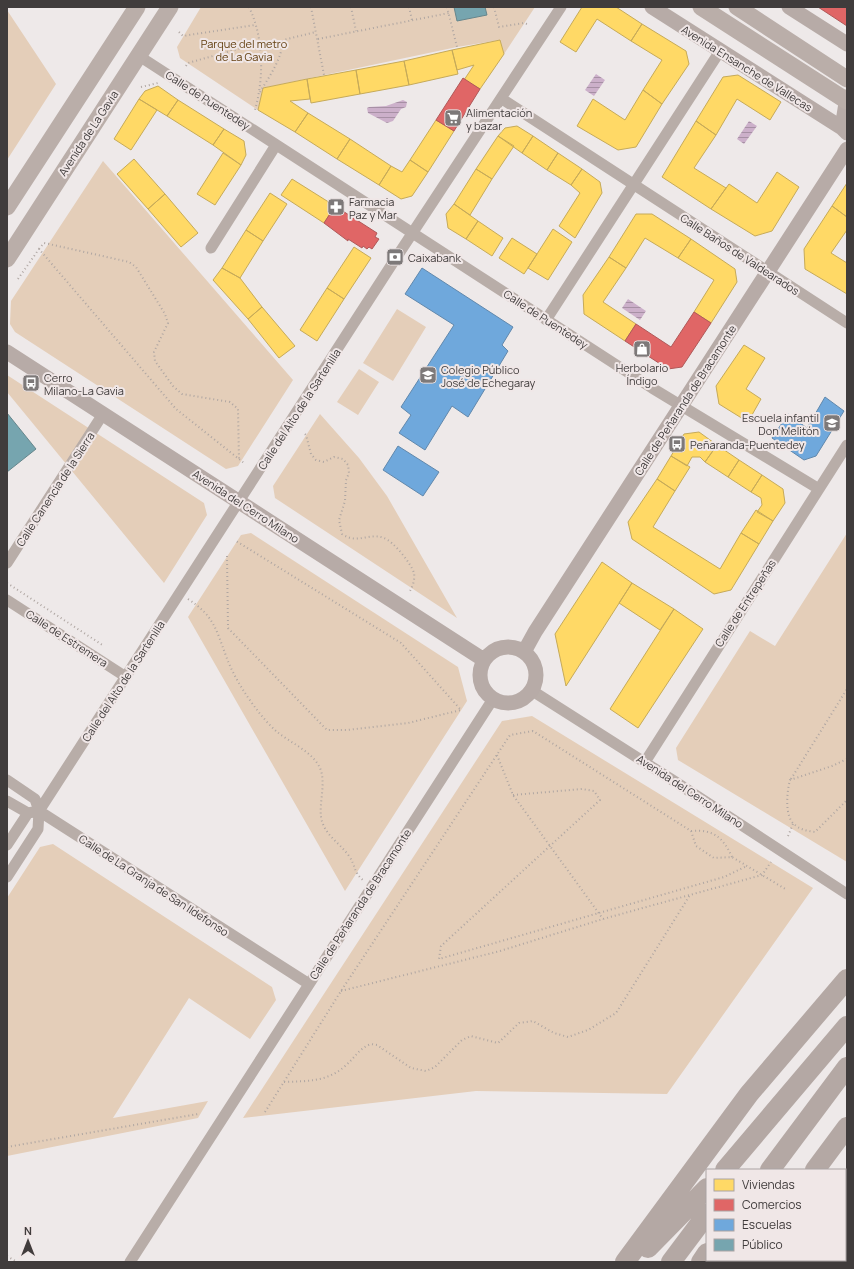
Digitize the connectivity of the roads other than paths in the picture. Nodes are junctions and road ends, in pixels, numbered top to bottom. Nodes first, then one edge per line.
1 (137, 7) edge
2 (170, 7) edge
3 (561, 7) edge
4 (652, 7) edge
5 (701, 7) edge
6 (737, 7) edge
7 (789, 7) edge
8 (847, 44) edge
9 (720, 51) junction
10 (139, 56) junction
11 (847, 79) edge
12 (502, 99) junction
13 (846, 99) edge
14 (845, 131) edge
15 (276, 145) junction
16 (847, 149) edge
17 (634, 185) junction
18 (7, 207) edge
19 (414, 233) junction
20 (211, 248) dead end
21 (7, 259) edge
22 (767, 272) junction
23 (546, 320) junction
24 (847, 322) edge
25 (7, 352) edge
26 (681, 406) junction
27 (103, 414) junction
28 (847, 445) edge
29 (819, 489) junction
30 (239, 502) junction
31 (7, 563) edge
32 (7, 600) edge
33 (524, 652) junction
34 (484, 660) junction
35 (126, 677) junction
36 (531, 690) junction
37 (493, 699) junction
38 (644, 762) junction
39 (7, 780) edge
40 (7, 801) edge
41 (34, 812) junction
42 (7, 845) edge
43 (7, 877) edge
44 (845, 893) edge
45 (847, 979) edge
46 (309, 984) junction
47 (847, 1027) edge
48 (847, 1067) edge
49 (847, 1127) edge
50 (726, 1169) edge
51 (741, 1169) edge
52 (771, 1169) edge
53 (816, 1169) edge
54 (706, 1189) edge
55 (706, 1215) edge
56 (130, 1262) edge
57 (625, 1262) edge
58 (635, 1262) edge
59 (671, 1262) edge

1 - 18 main road
2 - 10 main road, Avenida de La Gavia
3 - 12 street, Calle del Alto de la Sartenilla
4 - 9 main road, Avenida Ensanche de Vallecas
5 - 13 main road
6 - 11 main road
7 - 8 main road
9 - 14 main road, Avenida Ensanche de Vallecas
9 - 17 street
10 - 15 street, Calle de Puentedey
10 - 21 main road, Avenida de La Gavia
12 - 17 street, Calle Baños de Valdearados
12 - 19 street, Calle del Alto de la Sartenilla
13 - 14 main road
15 - 19 street, Calle de Puentedey
15 - 20 street
16 - 22 main road, Calle de Peñaranda de Bracamonte
17 - 22 street, Calle Baños de Valdearados
17 - 23 street
19 - 23 street, Calle de Puentedey
19 - 30 street, Calle del Alto de la Sartenilla
22 - 24 street, Calle Baños de Valdearados
22 - 26 main road, Calle de Peñaranda de Bracamonte
23 - 26 street, Calle de Puentedey
25 - 27 main road, Avenida del Cerro Milano
26 - 29 street, Calle de Puentedey
26 - 33 main road, Calle de Peñaranda de Bracamonte
27 - 30 main road, Avenida del Cerro Milano
27 - 31 street, Calle Canencia de la Sierra
28 - 29 street, Calle de Entrepeñas
29 - 38 street, Calle de Entrepeñas
30 - 34 main road, Avenida del Cerro Milano
30 - 35 street, Calle del Alto de la Sartenilla
32 - 35 street, Calle de Estremera
33 - 34 main road
33 - 36 main road
34 - 37 main road
35 - 41 street, Calle del Alto de la Sartenilla
36 - 37 main road
36 - 38 street, Avenida del Cerro Milano
37 - 46 street, Calle de Peñaranda de Bracamonte
38 - 44 street, Avenida del Cerro Milano
39 - 41 street, Calle de La Granja de San Ildefonso
40 - 41 street, Calle de La Granja de San Ildefonso
41 - 42 street, Calle del Alto de la Sartenilla
41 - 43 street, Calle del Alto de la Sartenilla
41 - 46 street, Calle de La Granja de San Ildefonso
45 - 57 highway
46 - 56 street, Calle de Peñaranda de Bracamonte
47 - 50 highway
47 - 51 highway
48 - 52 highway
49 - 53 highway
54 - 58 highway
55 - 59 highway

